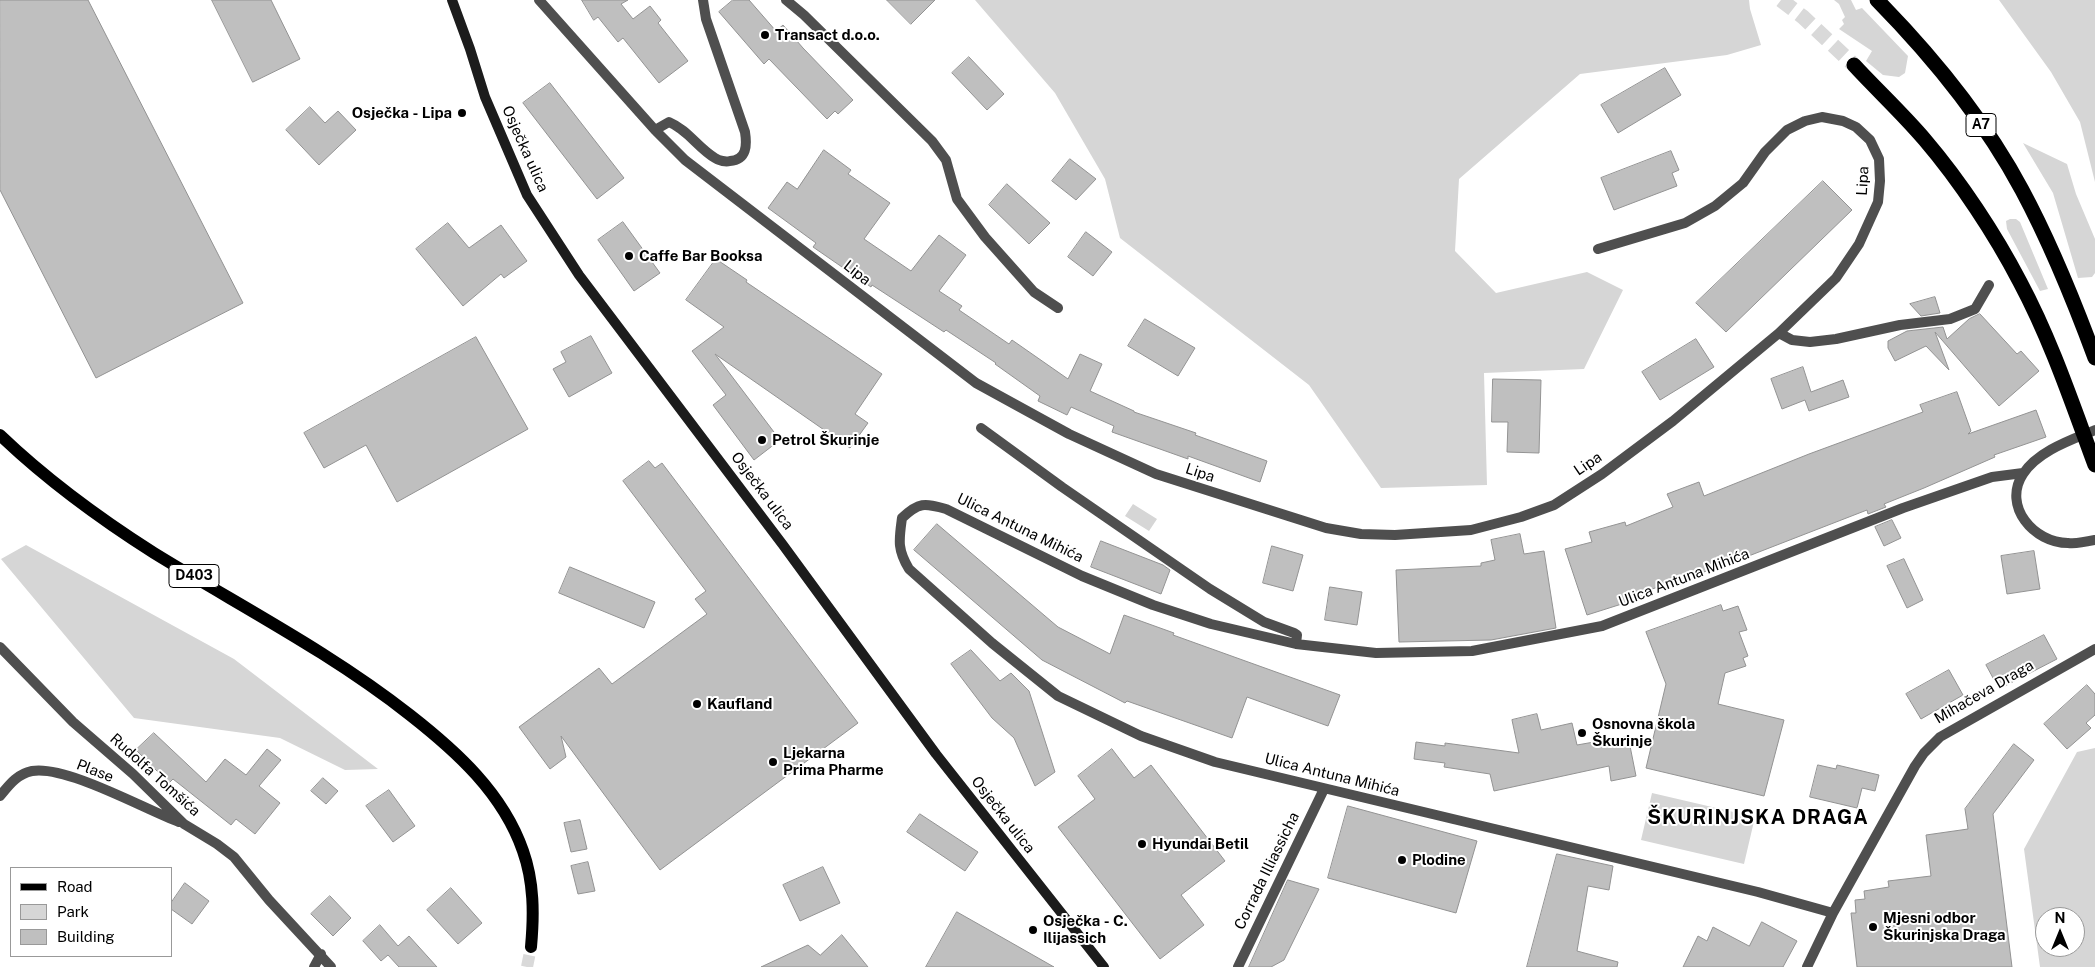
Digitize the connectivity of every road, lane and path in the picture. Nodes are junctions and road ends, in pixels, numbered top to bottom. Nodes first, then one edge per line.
1 (452, 0) edge
2 (539, 0) edge
3 (703, 0) edge
4 (786, 0) edge
5 (1877, 0) edge
6 (1854, 66) tunnel mouth
7 (655, 130) junction
8 (1598, 249) dead end
9 (1989, 285) dead end
10 (1058, 308) dead end
11 (1779, 333) junction
12 (2095, 358) edge
13 (981, 428) dead end
14 (2095, 430) edge
15 (0, 435) edge
16 (2095, 465) edge
17 (2023, 473) junction
18 (2095, 540) edge
19 (1296, 644) junction
20 (0, 647) edge
21 (2095, 649) edge
22 (1324, 789) junction
23 (0, 796) edge
24 (184, 824) junction
25 (1833, 913) junction
26 (531, 947) tunnel mouth
27 (321, 954) junction
28 (314, 967) edge
29 (331, 967) edge
30 (1104, 967) edge
31 (1238, 967) edge
32 (1807, 967) edge

1 - 30 main road, Osječka ulica
2 - 7 street, Lipa
3 - 7 street
4 - 10 street
5 - 12 highway, A7
6 - 16 highway
7 - 11 street, Lipa
8 - 11 street, Lipa
9 - 11 street
13 - 19 street
14 - 17 street
15 - 26 main road, D403
17 - 18 street
17 - 19 street, Ulica Antuna Mihića
19 - 22 street, Ulica Antuna Mihića
20 - 24 street, Rudolfa Tomšića
21 - 25 street, Mihačeva Draga
22 - 25 street, Ulica Antuna Mihića
22 - 31 street, Corrada Illiassicha
23 - 24 street, Plase
24 - 27 street, Rudolfa Tomšića
25 - 32 street, Mihačeva Draga
27 - 28 street
27 - 29 street, Rudolfa Tomšića

